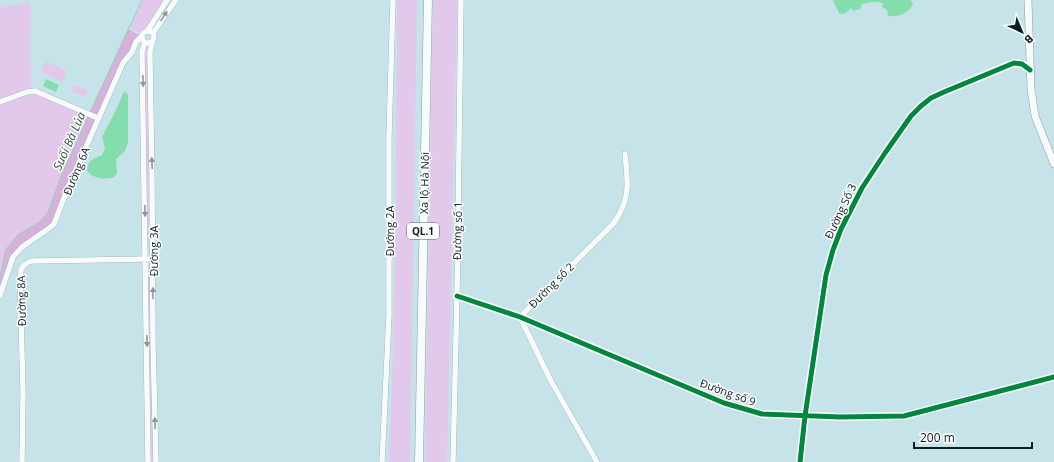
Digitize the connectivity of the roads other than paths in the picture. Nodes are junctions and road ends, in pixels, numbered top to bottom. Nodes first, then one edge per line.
1 (168, 0) edge
2 (176, 0) edge
3 (393, 0) edge
4 (422, 0) edge
5 (428, 0) edge
6 (461, 0) edge
7 (1028, 0) edge
8 (148, 30) junction
9 (153, 33) junction
10 (142, 36) junction
11 (153, 40) junction
12 (145, 42) junction
13 (132, 52) junction
14 (142, 54) junction
15 (1030, 70) junction
16 (0, 102) edge
17 (96, 118) junction
18 (625, 154) dead end
19 (1054, 164) edge
20 (152, 259) junction
21 (146, 260) junction
22 (0, 295) edge
23 (457, 296) junction
24 (520, 317) junction
25 (1054, 377) edge
26 (805, 416) junction
27 (22, 462) edge
28 (148, 462) edge
29 (156, 462) edge
30 (382, 462) edge
31 (414, 462) edge
32 (419, 462) edge
33 (453, 462) edge
34 (597, 462) edge
35 (800, 462) edge

1 - 8 street
9 -> 2 street
3 - 30 street, Đường 2A
4 - 31 highway, Xa lộ Hà Nội / QL.1
5 - 32 highway, Xa lộ Hà Nội / QL.1
6 - 23 street, Đường số 1
7 - 15 main road
8 - 9 street
8 - 10 street
9 - 11 street
10 - 12 street
10 - 13 street, Đường 6A
11 - 12 street
20 -> 11 street, Đường 3A
12 - 14 street, Đường 3A
13 - 14 street
13 - 17 street, Đường 6A
14 -> 21 street, Đường 3A
15 - 19 main road
15 - 26 street, Đường Số 3
16 - 17 street
17 - 22 street, Đường 6A
18 - 24 street, Đường số 2
20 - 21 street
29 -> 20 street, Đường 3A
21 - 27 street, Đường 8A
21 -> 28 street, Đường 3A
23 - 24 street, Đường số 9
23 - 33 street, Đường số 1
24 - 26 street, Đường số 9
24 - 34 street, Đường số 2
25 - 26 street, Đường số 9
26 - 35 street, Đường Số 3

